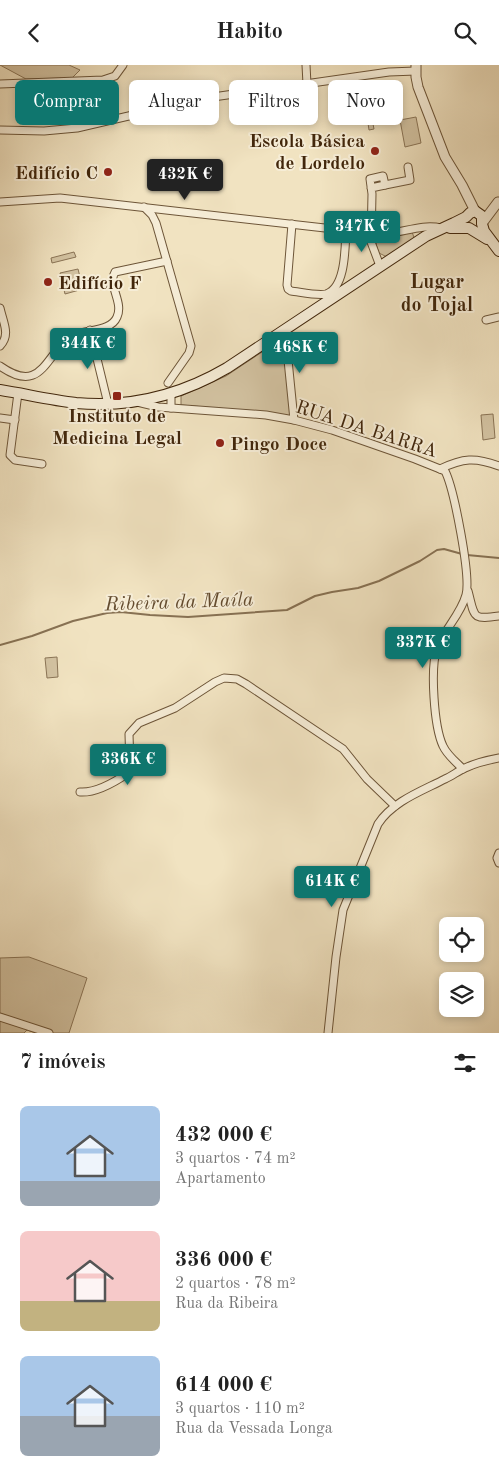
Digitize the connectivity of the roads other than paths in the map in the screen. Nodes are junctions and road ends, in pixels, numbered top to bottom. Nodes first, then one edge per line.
1 (123, 65) edge
2 (306, 65) edge
3 (417, 67) edge
4 (307, 80) edge
5 (318, 82) edge
6 (0, 84) edge
7 (229, 95) edge
8 (0, 129) edge
9 (408, 167) dead end
10 (498, 201) edge
11 (0, 203) edge
12 (144, 207) junction
13 (475, 217) junction
14 (292, 224) junction
15 (442, 228) junction
16 (470, 228) junction
17 (346, 230) junction
18 (370, 233) junction
19 (497, 248) edge
20 (167, 261) junction
21 (380, 266) junction
22 (0, 309) edge
23 (499, 317) edge
24 (486, 320) dead end
25 (90, 330) junction
26 (285, 330) junction
27 (0, 345) edge
28 (0, 367) edge
29 (0, 390) edge
30 (168, 391) junction
31 (18, 393) junction
32 (135, 402) junction
33 (108, 403) junction
34 (168, 408) junction
35 (0, 418) edge
36 (14, 420) junction
37 (294, 420) junction
38 (42, 464) dead end
39 (499, 466) edge
40 (440, 469) junction
41 (467, 588) junction
42 (499, 616) edge
43 (499, 758) edge
44 (463, 769) junction
45 (80, 792) dead end
46 (395, 806) junction
47 (499, 853) edge
48 (499, 863) edge
49 (0, 1017) edge
50 (49, 1033) edge
51 (328, 1033) edge

1 - 6 street
2 - 4 street
3 - 5 street
3 - 13 street
7 - 8 street
9 - 18 street
10 - 13 street
11 - 12 street
12 - 14 street
12 - 20 street
13 - 15 main road
13 - 16 main road
13 - 19 main road
14 - 17 street
14 - 17 street
15 - 16 main road
15 - 18 street
15 - 21 main road
16 - 19 main road
17 - 18 street
18 - 21 street
20 - 25 street
20 - 30 street
21 - 26 main road
22 - 27 street
23 - 24 street
25 - 28 street
25 - 33 street
26 - 30 main road
26 - 37 street
29 - 31 main road
30 - 32 main road
30 - 34 street
31 - 33 main road
31 - 36 street
32 - 33 main road
32 - 34 street, RUA DA BARRA
34 - 37 street, RUA DA BARRA
35 - 36 street
36 - 38 street
37 - 40 street, RUA DA BARRA
39 - 40 street
40 - 41 street, RUA DA BARRA
41 - 42 street
41 - 44 street
43 - 44 street
44 - 46 street
45 - 46 street
46 - 51 street
47 - 48 street
49 - 50 street

